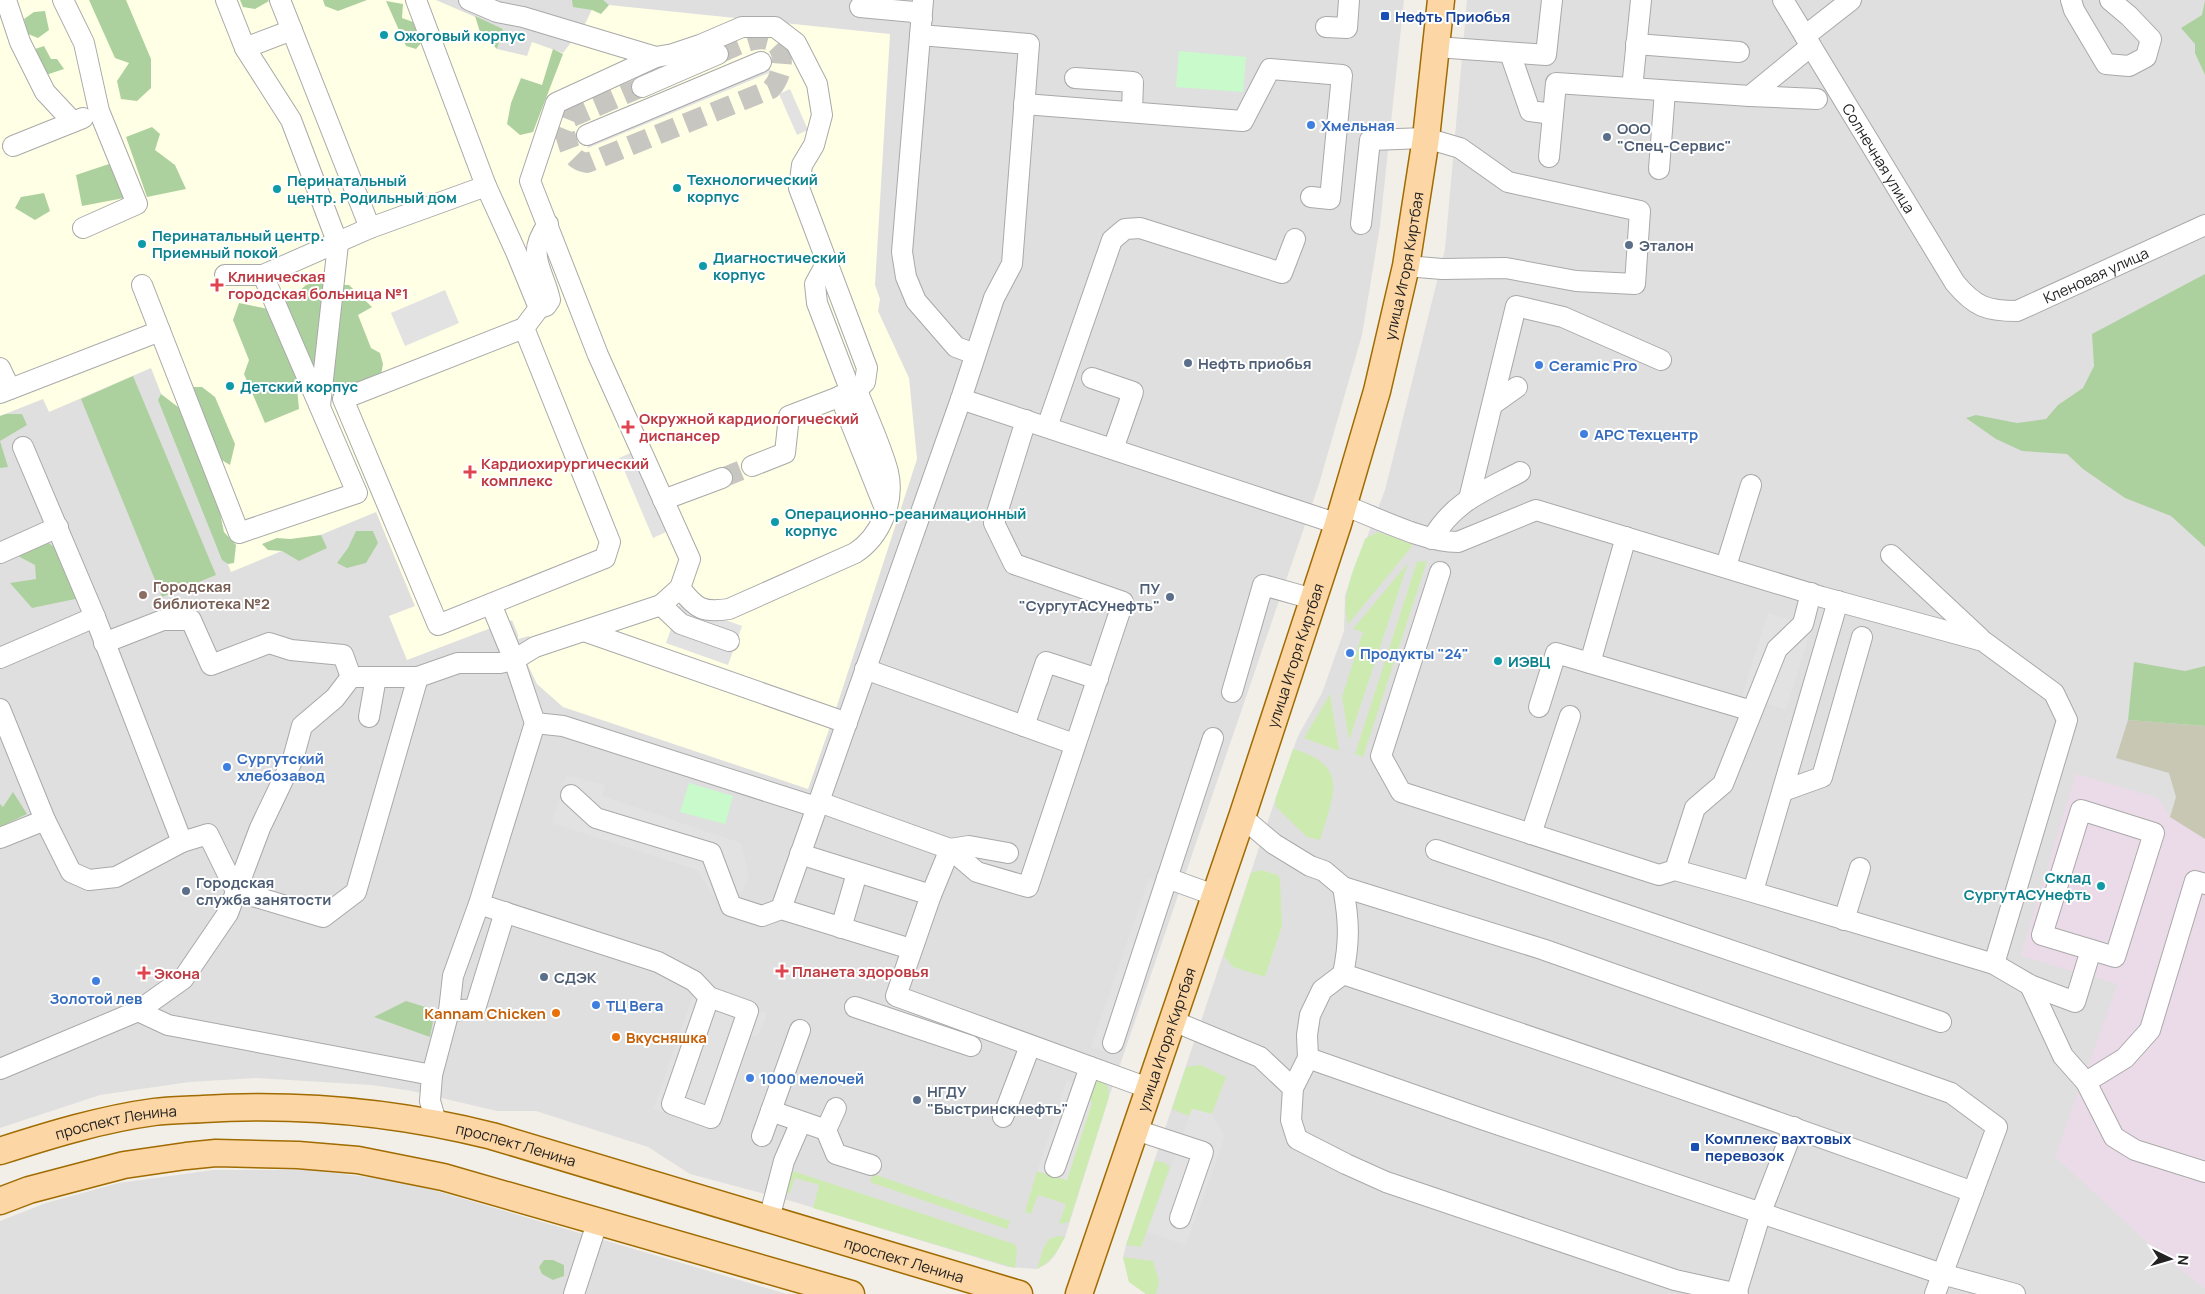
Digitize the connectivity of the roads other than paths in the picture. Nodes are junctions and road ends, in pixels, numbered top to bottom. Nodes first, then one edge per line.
1 (6, 0) edge
2 (63, 0) edge
3 (226, 0) edge
4 (280, 0) edge
5 (416, 0) edge
6 (470, 0) edge
7 (502, 0) edge
8 (1349, 0) edge
9 (1441, 0) edge
10 (1552, 0) edge
11 (1641, 0) edge
12 (1783, 0) edge
13 (1851, 0) edge
14 (2071, 0) edge
15 (2110, 0) edge
16 (860, 7) dead end
17 (523, 16) junction
18 (922, 18) edge
19 (1326, 27) dead end
20 (292, 30) junction
21 (1808, 41) junction
22 (1636, 44) junction
23 (1436, 47) junction
24 (245, 48) junction
25 (1739, 52) dead end
26 (1510, 53) junction
27 (718, 54) tunnel mouth
28 (670, 60) junction
29 (761, 62) dead end
30 (1076, 78) dead end
31 (1632, 79) dead end
32 (642, 87) tunnel mouth
33 (1665, 91) junction
34 (690, 92) junction
35 (1750, 96) junction
36 (1816, 99) dead end
37 (1024, 104) junction
38 (99, 111) junction
39 (1132, 112) junction
40 (1552, 114) junction
41 (73, 122) junction
42 (588, 135) dead end
43 (1426, 138) junction
44 (13, 146) dead end
45 (1549, 157) dead end
46 (1659, 169) dead end
47 (486, 186) junction
48 (1311, 197) dead end
49 (548, 224) junction
50 (1361, 224) dead end
51 (2205, 225) edge
52 (83, 228) dead end
53 (370, 228) junction
54 (1295, 239) dead end
55 (338, 244) junction
56 (1406, 266) junction
57 (225, 275) dead end
58 (264, 275) junction
59 (142, 285) dead end
60 (539, 308) junction
61 (1984, 308) joint
62 (524, 328) junction
63 (160, 331) junction
64 (975, 354) junction
65 (1661, 360) dead end
66 (0, 368) edge
67 (1092, 378) dead end
68 (1517, 387) dead end
69 (5, 391) edge
70 (849, 393) junction
71 (961, 399) junction
72 (1493, 404) junction
73 (320, 407) junction
74 (1026, 420) junction
75 (1047, 427) junction
76 (23, 446) dead end
77 (1113, 449) junction
78 (752, 466) tunnel mouth
79 (1520, 472) dead end
80 (722, 478) tunnel mouth
81 (1751, 485) dead end
82 (1469, 499) junction
83 (663, 500) junction
84 (1341, 514) junction
85 (58, 527) junction
86 (1432, 538) junction
87 (1626, 538) junction
88 (0, 553) edge
89 (1891, 554) dead end
90 (1726, 566) junction
91 (1440, 572) dead end
92 (680, 588) junction
93 (1812, 593) junction
94 (1313, 599) junction
95 (1838, 601) junction
96 (491, 604) junction
97 (661, 605) junction
98 (95, 616) junction
99 (584, 631) junction
100 (1862, 637) dead end
101 (729, 641) dead end
102 (1983, 641) junction
103 (104, 642) junction
104 (0, 658) edge
105 (514, 660) junction
106 (1590, 663) junction
107 (865, 670) junction
108 (376, 676) junction
109 (351, 677) junction
110 (418, 677) junction
111 (1098, 678) junction
112 (1232, 692) dead end
113 (1540, 707) dead end
114 (0, 709) edge
115 (1752, 711) junction
116 (1570, 716) dead end
117 (369, 717) dead end
118 (535, 723) junction
119 (847, 723) junction
120 (1024, 726) junction
121 (5, 733) edge
122 (1213, 738) dead end
123 (1074, 744) junction
124 (1783, 791) junction
125 (566, 801) dead end
126 (818, 805) junction
127 (1242, 817) junction
128 (44, 820) junction
129 (1531, 834) junction
130 (0, 838) edge
131 (182, 842) junction
132 (950, 849) junction
133 (1436, 850) dead end
134 (1008, 853) dead end
135 (800, 854) junction
136 (1860, 868) dead end
137 (1675, 870) junction
138 (858, 873) junction
139 (1168, 878) junction
140 (2205, 884) edge
141 (1343, 887) junction
142 (236, 891) junction
143 (1753, 891) junction
144 (1214, 895) junction
145 (931, 896) junction
146 (479, 904) junction
147 (782, 909) junction
148 (505, 912) junction
149 (1844, 920) junction
150 (841, 928) junction
151 (911, 949) junction
152 (2091, 950) junction
153 (1994, 964) junction
154 (1344, 974) junction
155 (2030, 985) junction
156 (709, 998) junction
157 (855, 1007) dead end
158 (138, 1011) junction
159 (448, 1011) junction
160 (1171, 1020) junction
161 (1941, 1022) dead end
162 (978, 1027) junction
163 (800, 1030) dead end
164 (1113, 1043) dead end
165 (1030, 1046) junction
166 (1308, 1058) junction
167 (1090, 1067) junction
168 (0, 1069) edge
169 (432, 1075) junction
170 (2086, 1082) junction
171 (1148, 1088) junction
172 (1293, 1088) junction
173 (836, 1108) dead end
174 (771, 1111) junction
175 (1002, 1117) dead end
176 (436, 1122) junction
177 (801, 1122) junction
178 (1794, 1127) junction
179 (826, 1130) junction
180 (1136, 1130) junction
181 (762, 1136) dead end
182 (0, 1150) edge
183 (871, 1165) dead end
184 (1055, 1167) dead end
185 (2205, 1172) edge
186 (1973, 1192) junction
187 (0, 1201) edge
188 (1761, 1212) junction
189 (1180, 1218) dead end
190 (769, 1219) junction
191 (598, 1220) junction
192 (1942, 1274) junction
193 (574, 1294) edge
194 (851, 1294) edge
195 (1019, 1294) edge
196 (1078, 1294) edge
197 (1736, 1294) edge
198 (1935, 1294) edge
199 (2015, 1294) edge

1 - 41 street
2 - 38 street
3 - 24 street
4 - 20 street
5 - 47 street
6 - 17 street
7 - 17 street
8 - 19 street
9 - 23 main road, улица Игоря Киртбая
10 - 26 street
11 - 22 street
12 - 21 street, Солнечная улица
13 - 21 street
14 - 15 street
16 - 18 street
17 - 28 street
18 - 37 street
18 - 64 street
20 - 24 street
20 - 53 street
21 - 35 street
21 - 61 street, Солнечная улица
22 - 25 street
22 - 31 street
23 - 26 street
23 - 43 main road, улица Игоря Киртбая
24 - 55 street
26 - 40 street
27 - 28 street
28 - 32 street
28 - 34 street
28 - 49 street
28 - 70 street
29 - 34 street
30 - 39 street
33 - 35 street
33 - 40 street
33 - 46 street
34 - 42 street
35 - 36 street
37 - 39 street
37 - 64 street
38 - 41 street
38 - 52 street
39 - 48 street
40 - 45 street
41 - 44 street
43 - 50 street
43 - 56 main road, улица Игоря Киртбая
43 - 56 street
47 - 53 street
47 - 60 street
49 - 60 street
49 - 83 street
51 - 61 street, Кленовая улица
53 - 55 street
54 - 75 street
55 - 58 street
55 - 73 street
56 - 84 main road, улица Игоря Киртбая
57 - 58 street
58 - 73 street
59 - 63 street
60 - 62 street
62 - 96 street
62 - 96 street
63 - 69 street
63 - 73 street
64 - 71 street
65 - 72 street
66 - 69 street
67 - 77 street
68 - 72 street
70 - 78 street
70 - 92 street
71 - 74 street
71 - 107 street
72 - 82 street
74 - 75 street
74 - 111 street
75 - 77 street
76 - 85 street
77 - 84 street
79 - 82 street
80 - 83 street
81 - 90 street
82 - 86 street
83 - 92 street
84 - 86 street
84 - 94 main road, улица Игоря Киртбая
85 - 88 street
85 - 98 street
86 - 87 street
87 - 90 street
87 - 106 street
89 - 102 street
90 - 93 street
91 - 129 street
92 - 97 street
93 - 95 street
93 - 115 street
94 - 112 street
94 - 127 main road, улица Игоря Киртбая
95 - 102 street
95 - 124 street
96 - 105 street
97 - 99 street
97 - 101 street
98 - 103 street
98 - 104 street
99 - 105 street
99 - 119 street
100 - 124 street
102 - 153 street
103 - 109 street
103 - 131 street
105 - 110 street
105 - 118 street
106 - 113 street
106 - 115 street
107 - 119 street
107 - 120 street
108 - 109 street
108 - 110 street
108 - 117 street
109 - 142 street
110 - 142 street
111 - 120 street
111 - 123 street
114 - 121 street
115 - 137 street
116 - 129 street
118 - 126 street
118 - 146 street
119 - 126 street
120 - 123 street
121 - 128 street
122 - 139 street
123 - 132 street
124 - 143 street
125 - 147 street
126 - 132 street
126 - 135 street
127 - 141 street
127 - 144 main road, улица Игоря Киртбая
128 - 130 street
128 - 131 street
129 - 137 street
131 - 142 street
132 - 134 street
132 - 145 street
133 - 161 street
135 - 138 street
135 - 147 street
136 - 149 street
137 - 143 street
138 - 145 street
138 - 150 street
139 - 144 street
139 - 164 street
140 - 170 street
141 - 154 street
141 - 186 street
142 - 158 street
143 - 149 street
144 - 160 main road, улица Игоря Киртбая
145 - 151 street
146 - 148 street
146 - 159 street
147 - 150 street
148 - 156 street
148 - 159 street
149 - 153 street
150 - 151 street
151 - 162 street
152 - 152 street
152 - 155 street
153 - 155 street
154 - 166 street
154 - 178 street
155 - 170 street
156 - 156 street
157 - 162 street
158 - 168 street
158 - 169 street
159 - 169 street
160 - 171 main road, улица Игоря Киртбая
160 - 172 street
162 - 165 street
163 - 174 street
165 - 167 street
165 - 175 street
166 - 172 street
166 - 188 street
167 - 171 street
167 - 184 street
169 - 176 street
170 - 185 street
171 - 180 main road, улица Игоря Киртбая
172 - 197 street
173 - 179 street
174 - 177 street
174 - 181 street
176 - 182 main road, проспект Ленина
176 - 190 main road, проспект Ленина
177 - 179 street
177 - 190 street
178 - 186 street
178 - 188 street
179 - 183 street
180 - 189 street
180 - 196 main road, улица Игоря Киртбая
186 - 192 street
187 - 191 main road
188 - 192 street
188 - 197 street
190 - 195 main road, проспект Ленина
191 - 193 street
191 - 194 main road
192 - 198 street
192 - 199 street

